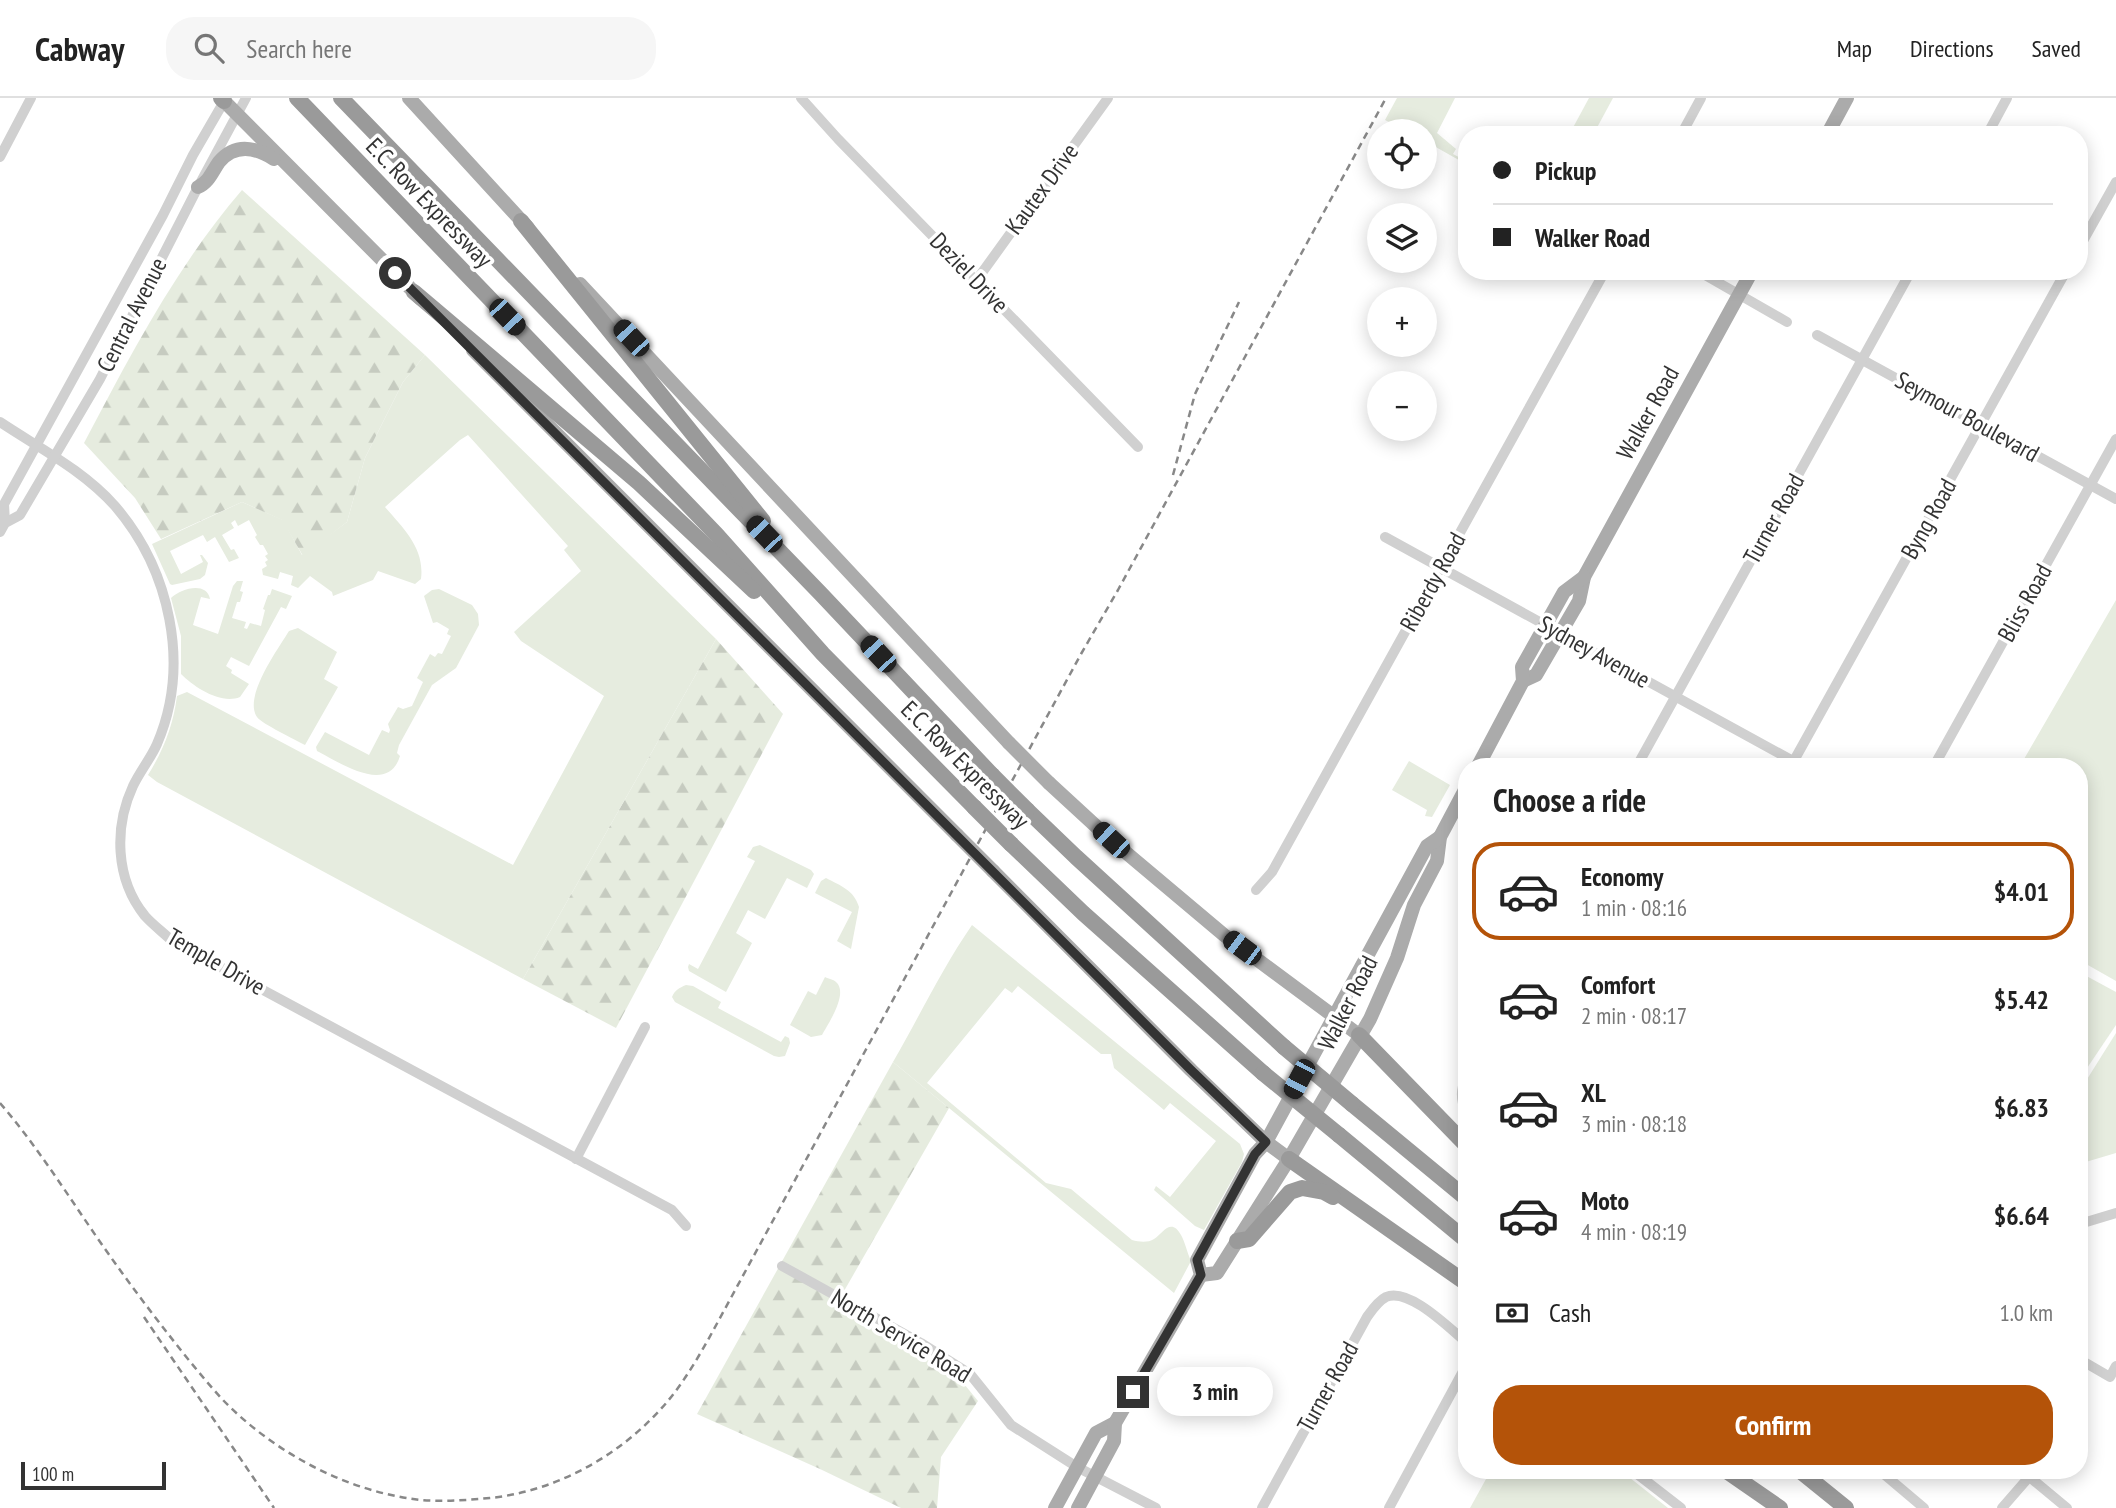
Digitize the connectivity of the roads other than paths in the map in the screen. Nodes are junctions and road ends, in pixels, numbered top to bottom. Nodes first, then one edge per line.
1 (31, 98) edge
2 (246, 98) edge
3 (297, 98) edge
4 (341, 98) edge
5 (409, 98) edge
6 (800, 98) edge
7 (1108, 98) edge
8 (1701, 98) edge
9 (1847, 98) edge
10 (2007, 98) edge
11 (224, 99) edge
12 (236, 114) junction
13 (1686, 126) edge
14 (1832, 126) edge
15 (1992, 126) edge
16 (0, 158) edge
17 (300, 178) junction
18 (2116, 182) edge
19 (198, 187) junction
20 (521, 221) junction
21 (2088, 232) edge
22 (1600, 280) edge
23 (1713, 280) edge
24 (1747, 280) edge
25 (1907, 280) edge
26 (2061, 280) edge
27 (976, 281) junction
28 (415, 292) junction
29 (1739, 295) junction
30 (1787, 321) dead end
31 (1817, 335) dead end
32 (1862, 360) junction
33 (0, 422) edge
34 (1981, 425) junction
35 (2116, 439) edge
36 (36, 445) junction
37 (1138, 447) dead end
38 (55, 457) junction
39 (2090, 485) junction
40 (2116, 499) edge
41 (3, 528) edge
42 (1385, 537) dead end
43 (1441, 567) junction
44 (1584, 577) junction
45 (821, 594) junction
46 (1545, 626) junction
47 (1560, 634) junction
48 (823, 654) junction
49 (1523, 681) junction
50 (1676, 697) junction
51 (1482, 758) edge
52 (1642, 758) edge
53 (1784, 758) edge
54 (1800, 758) edge
55 (1938, 758) edge
56 (1458, 803) edge
57 (1440, 837) junction
58 (1256, 890) dead end
59 (1333, 1016) junction
60 (645, 1027) dead end
61 (1359, 1035) junction
62 (1458, 1137) edge
63 (1266, 1142) junction
64 (576, 1159) junction
65 (1289, 1159) junction
66 (1458, 1191) edge
67 (2116, 1213) edge
68 (2088, 1222) edge
69 (1382, 1224) junction
70 (686, 1226) dead end
71 (1458, 1233) edge
72 (1237, 1241) junction
73 (782, 1266) dead end
74 (1201, 1275) junction
75 (1458, 1277) edge
76 (1458, 1336) edge
77 (2088, 1364) edge
78 (2116, 1366) edge
79 (1458, 1381) edge
80 (1115, 1423) junction
81 (1077, 1467) junction
82 (1095, 1476) junction
83 (1644, 1479) edge
84 (1739, 1479) edge
85 (1750, 1479) edge
86 (1810, 1479) edge
87 (1890, 1479) edge
88 (2021, 1479) edge
89 (2032, 1479) edge
90 (1055, 1508) edge
91 (1078, 1508) edge
92 (1156, 1508) edge
93 (1262, 1508) edge
94 (1389, 1508) edge
95 (1681, 1508) edge
96 (1783, 1508) edge
97 (1846, 1508) edge
98 (1924, 1508) edge
99 (2002, 1508) edge
100 (2067, 1508) edge

1 - 16 street
2 - 12 street, Central Avenue
3 - 48 highway, E.C. Row Expressway
4 - 45 highway, E.C. Row Expressway
5 - 20 main road
6 - 27 street, Deziel Drive
7 - 27 street, Kautex Drive
8 - 13 street
9 - 14 main road
10 - 15 street
11 - 12 main road
11 - 36 street, Central Avenue
12 - 17 main road
12 - 19 street, Central Avenue
17 - 19 main road
17 - 28 main road
18 - 21 street
19 - 38 street, Central Avenue
20 - 45 highway
20 - 59 main road, bridge
22 - 43 street, Riberdy Road
23 - 29 street
24 - 29 main road, Walker Road
25 - 32 street, Turner Road
26 - 34 street, Byng Road
27 - 37 street, Deziel Drive
28 - 48 highway
28 - 63 main road, bridge
29 - 30 street
29 - 44 main road, Walker Road
31 - 32 street, Seymour Boulevard
32 - 34 street, Seymour Boulevard
32 - 50 street, Turner Road
33 - 36 street
34 - 39 street, Seymour Boulevard
34 - 54 street, Byng Road
35 - 39 street, Bliss Road
36 - 38 street, Temple Drive
36 - 41 street, Central Avenue
38 - 41 street, Central Avenue
38 - 64 street, Temple Drive
39 - 40 street, Seymour Boulevard
39 - 55 street, Bliss Road
42 - 43 street, Sydney Avenue
43 - 46 street, Sydney Avenue
43 - 58 street, Riberdy Road
44 - 46 main road, Walker Road
44 - 47 main road, Walker Road
45 - 66 highway, E.C. Row Expressway, bridge
46 - 47 street, Sydney Avenue
46 - 49 main road, Walker Road
47 - 49 main road, Walker Road
47 - 50 street, Sydney Avenue
48 - 71 highway, E.C. Row Expressway, bridge
49 - 51 main road, Walker Road
50 - 52 street, Turner Road
50 - 53 street, Sydney Avenue
56 - 57 main road, Walker Road
57 - 59 main road, Walker Road
57 - 61 main road, Walker Road
59 - 61 main road
59 - 63 main road, Walker Road
60 - 64 street
61 - 62 highway
61 - 65 main road, Walker Road
63 - 65 main road
63 - 74 main road, Walker Road
64 - 70 street, Temple Drive
65 - 69 highway
65 - 72 main road, Walker Road
67 - 68 street
69 - 72 highway
69 - 75 highway
72 - 74 main road, Walker Road
73 - 81 street, North Service Road
74 - 80 main road, Walker Road
76 - 93 street, Turner Road
77 - 78 street
79 - 94 street
80 - 81 main road, Walker Road
80 - 82 main road, Walker Road
81 - 82 street, North Service Road
81 - 90 main road, Walker Road
82 - 91 main road, Walker Road
82 - 92 street, North Service Road
83 - 95 street
84 - 96 highway
85 - 96 highway
86 - 97 highway
87 - 98 street
88 - 99 street
89 - 100 street

